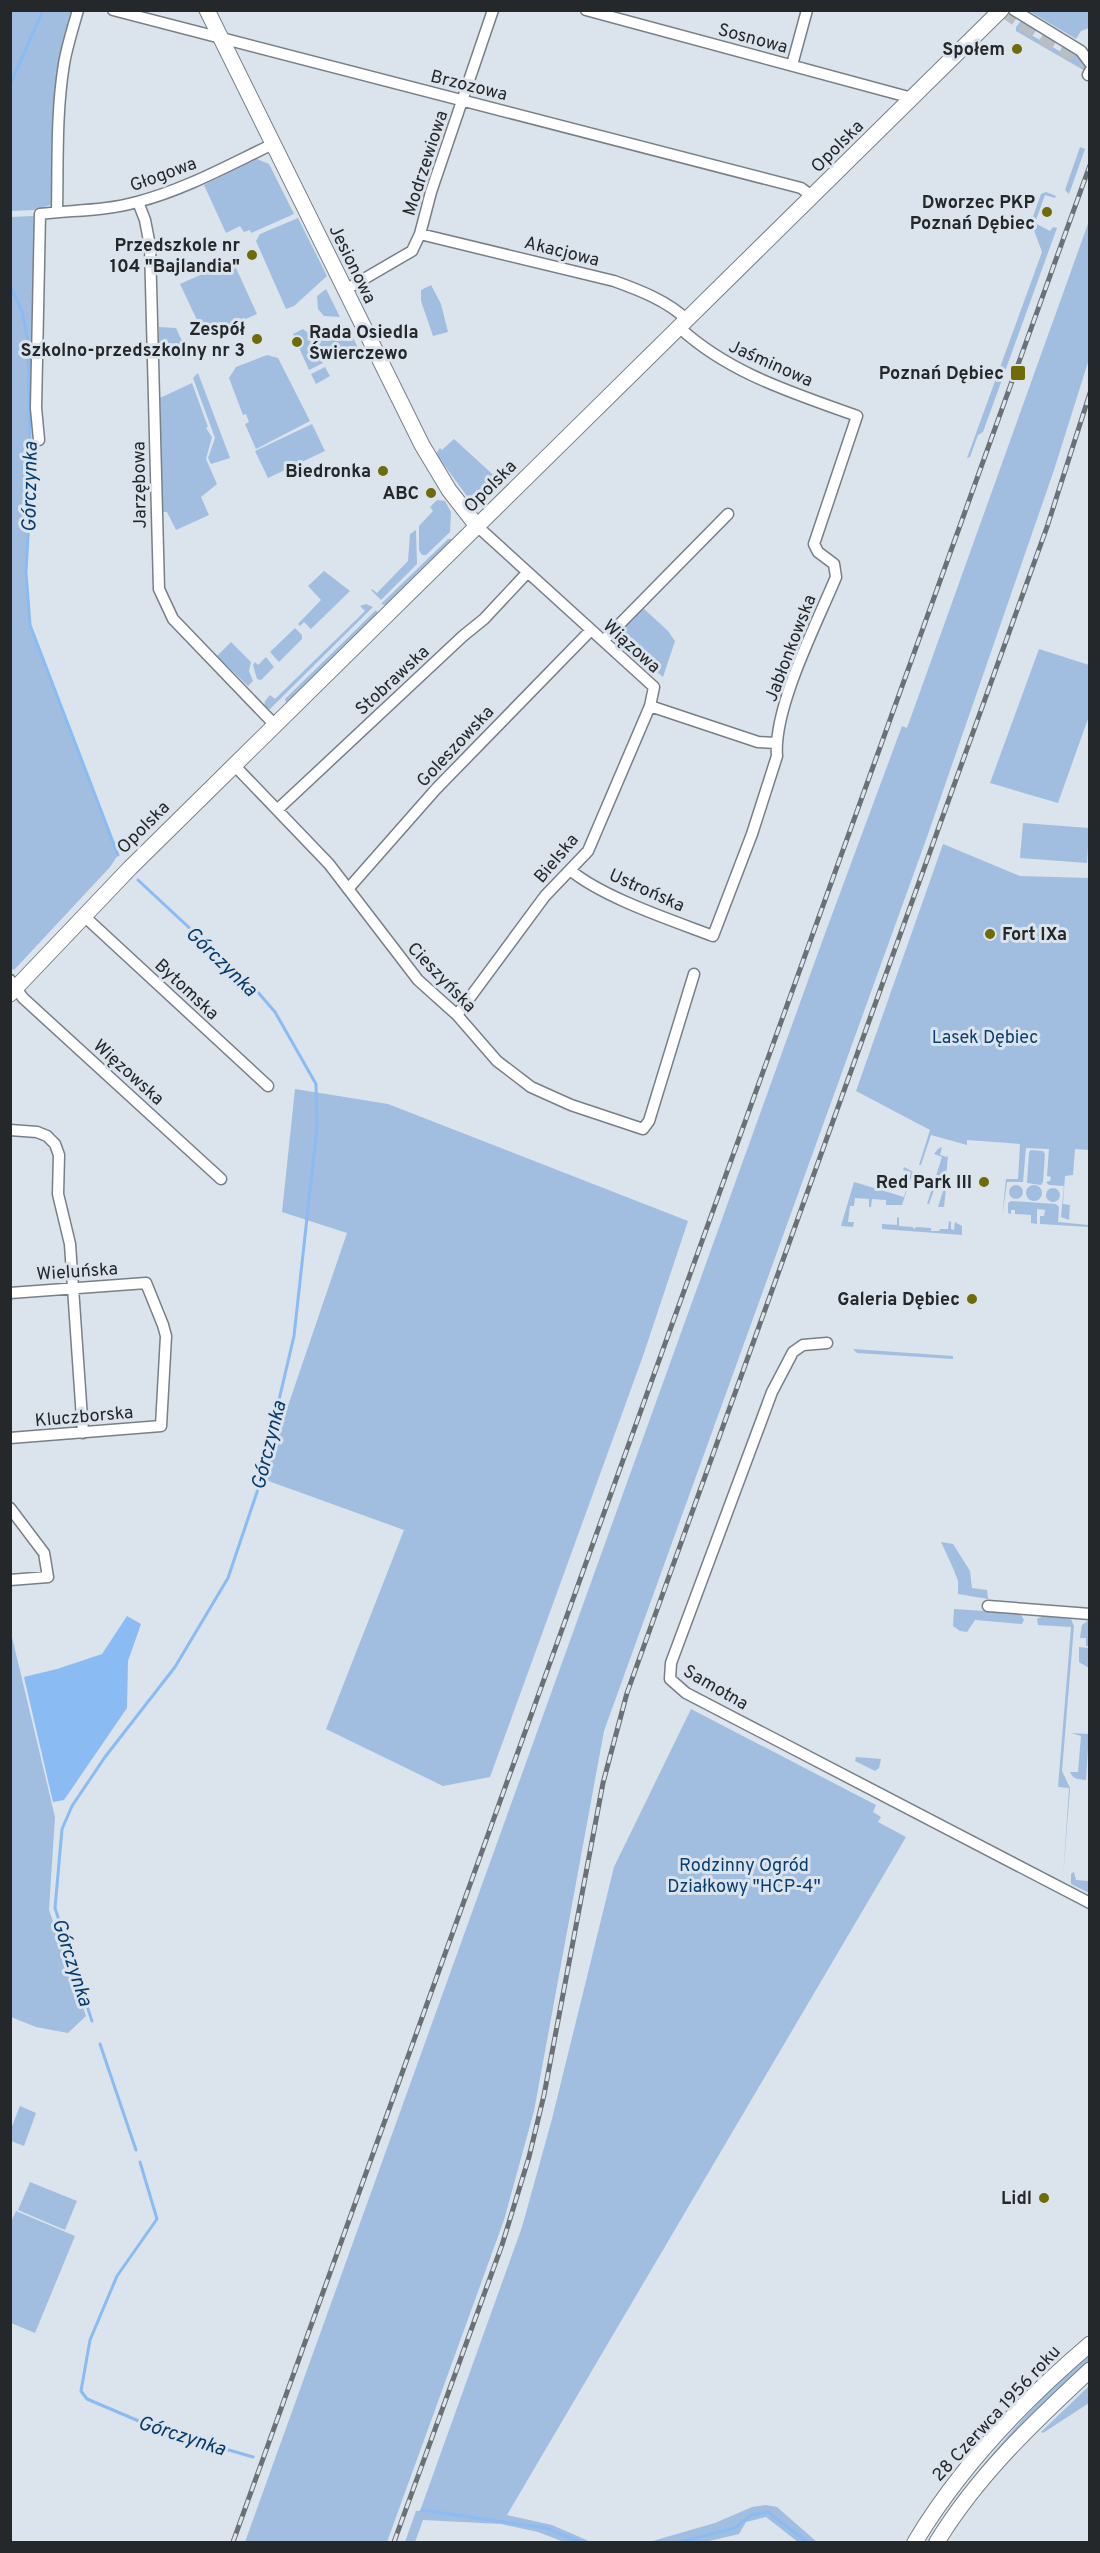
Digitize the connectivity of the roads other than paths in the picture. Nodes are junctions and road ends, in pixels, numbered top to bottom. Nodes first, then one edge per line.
1 (78, 10) edge
2 (113, 10) edge
3 (207, 10) edge
4 (493, 10) edge
5 (586, 10) edge
6 (807, 10) edge
7 (1001, 10) edge
8 (1014, 10) edge
9 (220, 38) junction
10 (1089, 63) edge
11 (792, 65) junction
12 (912, 98) junction
13 (462, 100) junction
14 (273, 144) junction
15 (813, 197) junction
16 (138, 202) junction
17 (57, 212) junction
18 (420, 234) junction
19 (345, 290) junction
20 (684, 324) junction
21 (857, 416) joint
22 (39, 440) dead end
23 (728, 514) dead end
24 (477, 526) junction
25 (527, 573) junction
26 (591, 630) junction
27 (604, 640) junction
28 (650, 706) junction
29 (275, 725) junction
30 (776, 743) junction
31 (234, 765) junction
32 (277, 810) junction
33 (570, 870) junction
34 (348, 889) junction
35 (84, 916) junction
36 (714, 936) joint
37 (694, 974) dead end
38 (12, 988) edge
39 (458, 1015) junction
40 (268, 1086) dead end
41 (10, 1130) edge
42 (221, 1179) dead end
43 (74, 1287) junction
44 (10, 1293) edge
45 (827, 1343) dead end
46 (161, 1426) joint
47 (83, 1433) junction
48 (10, 1438) edge
49 (10, 1508) edge
50 (10, 1580) edge
51 (988, 1606) dead end
52 (1089, 1614) edge
53 (1089, 1903) edge
54 (1089, 2344) edge
55 (1089, 2370) edge
56 (915, 2542) edge
57 (938, 2542) edge

1 - 17 street
2 - 9 street, Brzozowa
3 - 9 street, Jesionowa
4 - 13 street, Modrzewiowa
5 - 11 street, Sosnowa
6 - 11 street
7 - 12 street, Opolska
8 - 10 street
9 - 13 street, Brzozowa
9 - 14 street, Jesionowa
11 - 12 street, Sosnowa
12 - 15 street, Opolska
13 - 15 street, Brzozowa
13 - 18 street, Modrzewiowa
14 - 16 street, Głogowa
14 - 19 street, Jesionowa
15 - 20 street, Opolska
16 - 17 street, Głogowa
16 - 29 street, Jarzębowa
17 - 22 street
18 - 19 street, Modrzewiowa
18 - 20 street, Akacjowa
19 - 24 street, Jesionowa
20 - 21 street, Jaśminowa
20 - 24 street, Opolska
21 - 30 street, Jabłonkowska
23 - 27 street
24 - 25 street, Wiązowa
24 - 29 street, Opolska
25 - 26 street, Wiązowa
25 - 32 street, Stobrawska
26 - 27 street, Wiązowa
26 - 34 street, Goleszowska
27 - 28 street, Wiązowa
28 - 30 street
28 - 33 street, Bielska
29 - 31 street, Opolska
30 - 36 street, Jabłonkowska
31 - 32 street, Cieszyńska
31 - 35 street, Opolska
32 - 34 street, Cieszyńska
33 - 36 street, Ustrońska
33 - 39 street, Bielska
34 - 39 street, Cieszyńska
35 - 38 street, Opolska
35 - 40 street, Bytomska
37 - 39 street, Cieszyńska
38 - 42 street, Więzowska
41 - 43 street
43 - 44 street, Wieluńska
43 - 46 street, Wieluńska
43 - 47 street
45 - 53 street, Samotna
46 - 47 street, Kluczborska
47 - 48 street, Kluczborska
49 - 50 street
51 - 52 street
54 - 56 street, 28 Czerwca 1956 roku
55 - 57 street, 28 Czerwca 1956 roku

